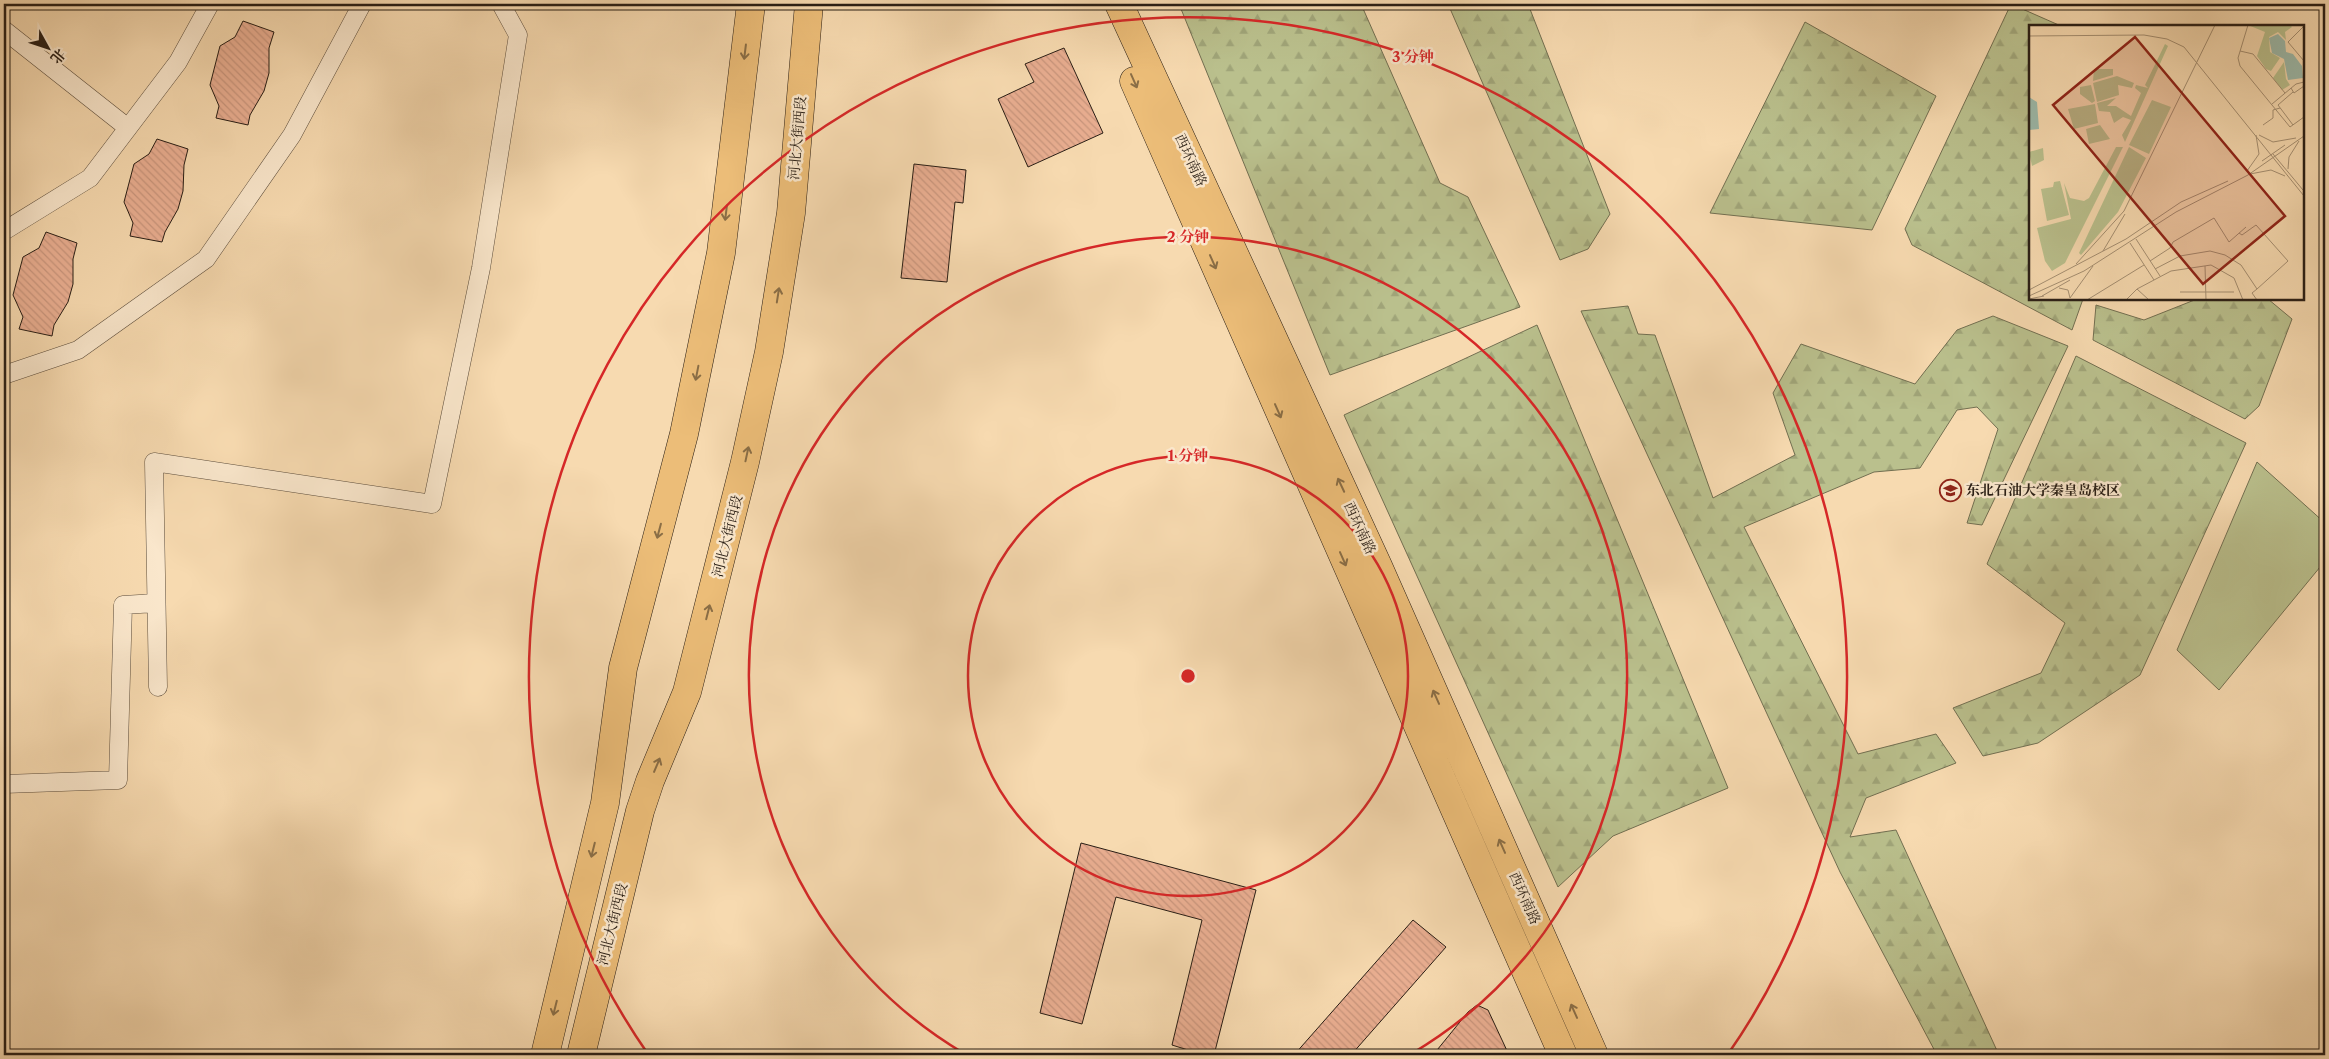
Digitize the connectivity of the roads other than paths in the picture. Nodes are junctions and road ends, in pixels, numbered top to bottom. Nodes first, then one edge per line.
1 (210, 4) edge
2 (362, 4) edge
3 (501, 4) edge
4 (751, 4) edge
5 (809, 4) edge
6 (1101, 4) edge
7 (1119, 4) edge
8 (4, 30) edge
9 (128, 128) junction
10 (4, 231) edge
11 (4, 375) edge
12 (156, 603) junction
13 (158, 687) dead end
14 (4, 784) edge
15 (545, 1055) edge
16 (581, 1055) edge
17 (1563, 1055) edge
18 (1594, 1055) edge

1 - 9 street
2 - 11 street
3 - 12 street
4 -> 15 highway
16 -> 5 highway, 河北大街西段
6 -> 17 highway, 西环南路
18 -> 7 highway, 西环南路
8 - 9 street
9 - 10 street
12 - 13 street
12 - 14 street

